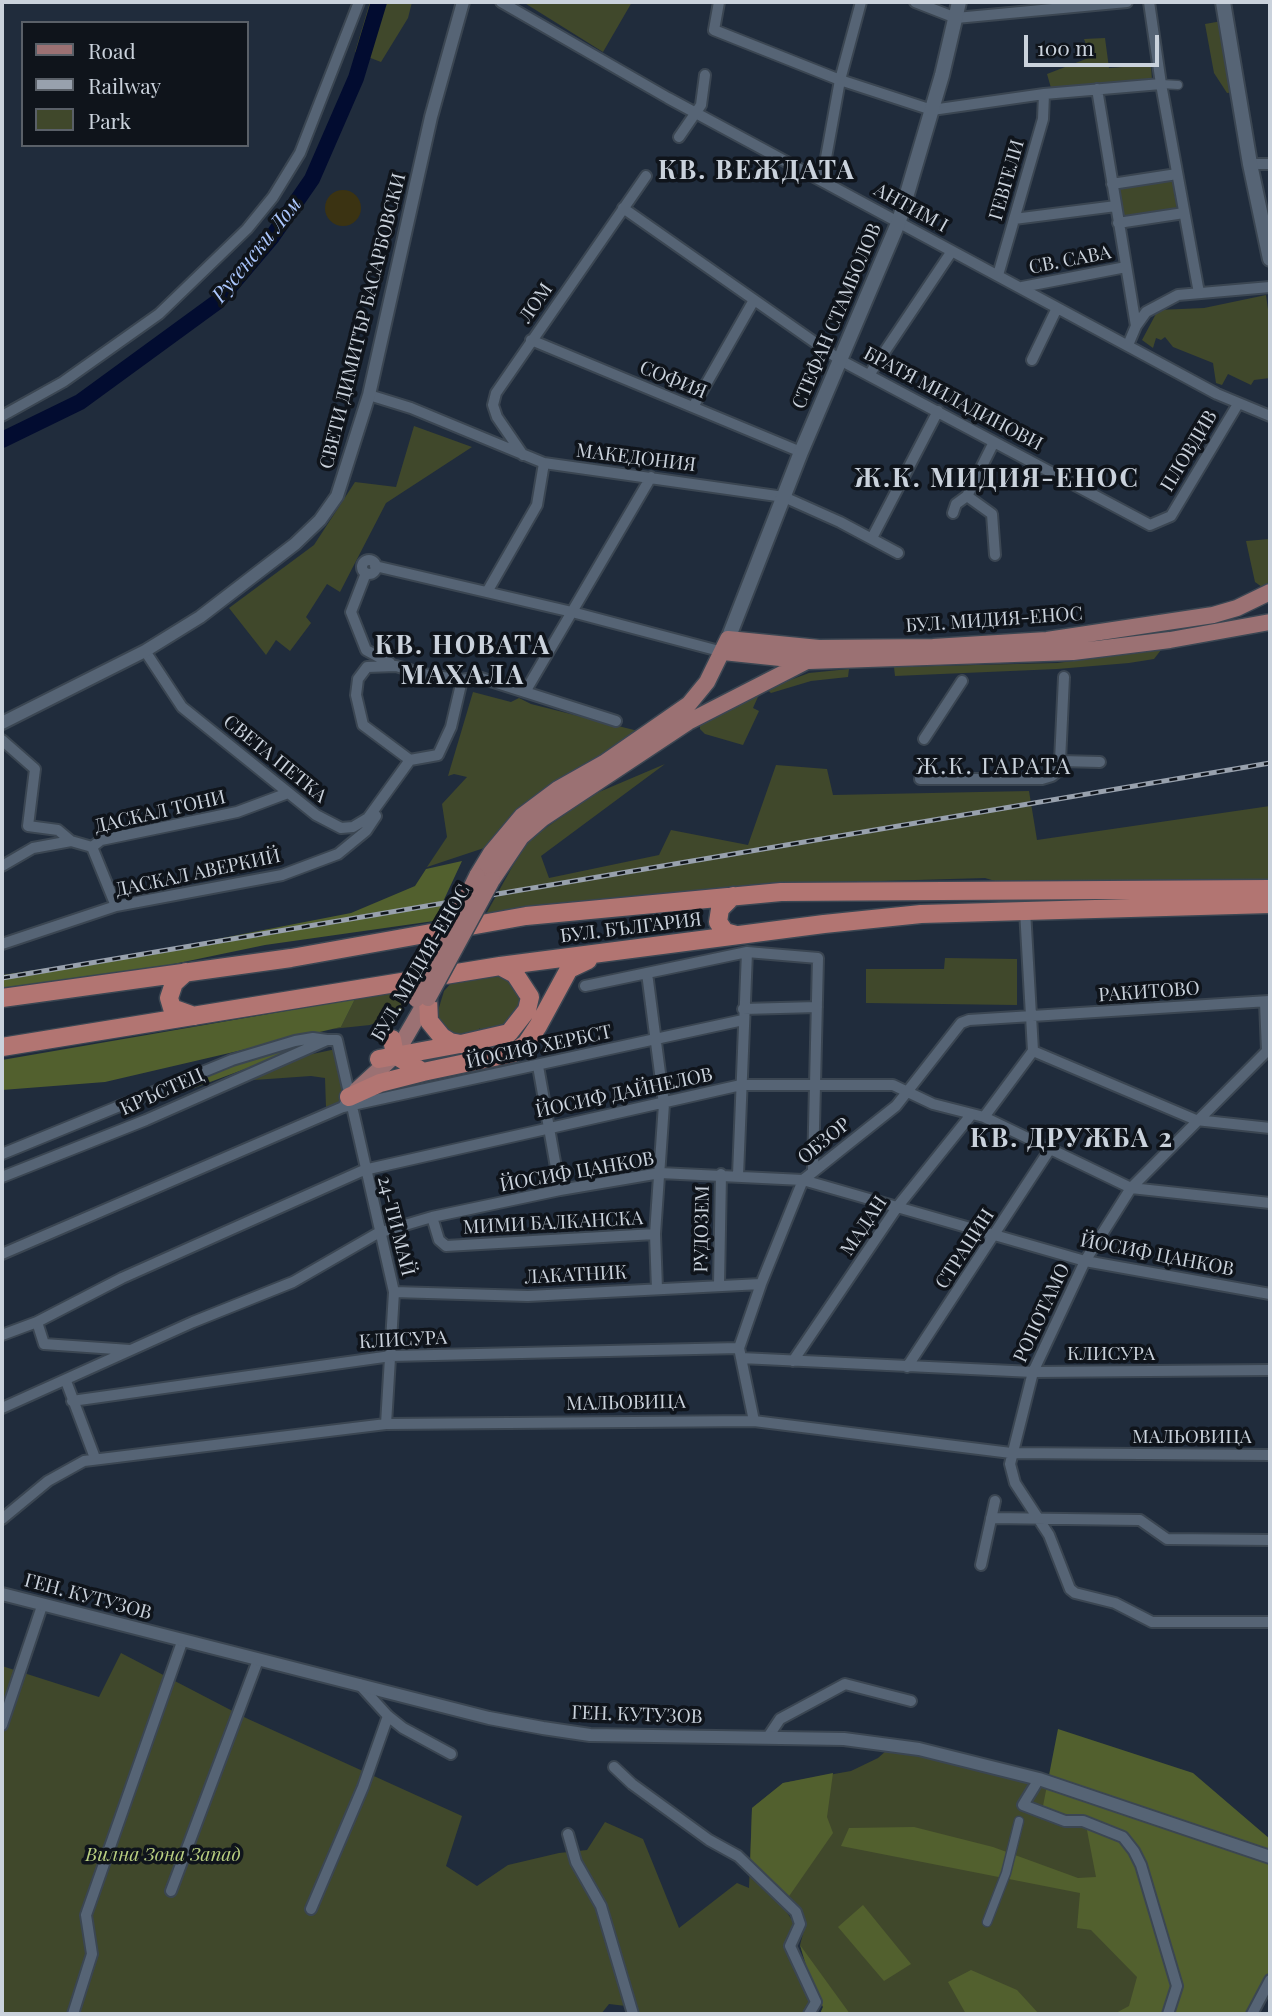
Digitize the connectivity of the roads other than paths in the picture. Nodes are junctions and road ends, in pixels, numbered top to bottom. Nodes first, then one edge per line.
1 (359, 2) edge
2 (463, 2) edge
3 (501, 2) edge
4 (719, 2) edge
5 (861, 2) edge
6 (915, 2) edge
7 (959, 2) edge
8 (1127, 2) edge
9 (1149, 2) edge
10 (1223, 2) edge
11 (956, 18) junction
12 (705, 75) dead end
13 (840, 80) junction
14 (1161, 85) junction
15 (1178, 85) dead end
16 (1097, 89) junction
17 (1044, 93) junction
18 (932, 110) junction
19 (696, 112) junction
20 (679, 137) dead end
21 (1250, 164) junction
22 (1270, 164) edge
23 (1177, 174) junction
24 (646, 176) dead end
25 (822, 180) junction
26 (1112, 184) junction
27 (1116, 206) junction
28 (623, 208) junction
29 (1184, 213) junction
30 (1014, 219) junction
31 (899, 221) junction
32 (1118, 223) junction
33 (952, 251) junction
34 (1270, 259) edge
35 (1126, 267) junction
36 (998, 275) junction
37 (1022, 287) junction
38 (1270, 287) edge
39 (1199, 293) junction
40 (754, 300) junction
41 (1057, 308) junction
42 (1146, 312) junction
43 (1133, 313) junction
44 (1136, 326) junction
45 (531, 340) junction
46 (1128, 345) junction
47 (839, 360) junction
48 (1032, 360) dead end
49 (869, 375) junction
50 (369, 395) junction
51 (1238, 404) junction
52 (693, 407) junction
53 (938, 411) junction
54 (2, 416) edge
55 (1270, 416) edge
56 (994, 442) junction
57 (801, 452) junction
58 (523, 455) junction
59 (544, 463) junction
60 (651, 477) junction
61 (967, 496) junction
62 (784, 497) junction
63 (953, 513) dead end
64 (1171, 516) joint
65 (872, 538) junction
66 (898, 553) dead end
67 (995, 555) dead end
68 (487, 592) junction
69 (1268, 594) edge
70 (572, 612) junction
71 (1270, 622) edge
72 (1203, 635) junction
73 (726, 645) junction
74 (145, 651) junction
75 (808, 661) junction
76 (396, 666) junction
77 (1065, 677) dead end
78 (462, 680) junction
79 (962, 681) dead end
80 (525, 692) junction
81 (615, 722) dead end
82 (2, 723) edge
83 (924, 739) dead end
84 (2, 740) edge
85 (410, 760) junction
86 (1100, 762) dead end
87 (1059, 766) junction
88 (920, 779) dead end
89 (288, 793) junction
90 (380, 806) junction
91 (71, 841) junction
92 (92, 847) junction
93 (2, 866) edge
94 (485, 878) junction
95 (1270, 889) edge
96 (733, 896) junction
97 (701, 899) junction
98 (1270, 904) edge
99 (116, 906) junction
100 (1025, 910) junction
101 (739, 935) junction
102 (705, 939) junction
103 (670, 943) junction
104 (2, 944) edge
105 (747, 952) junction
106 (500, 966) junction
107 (186, 972) junction
108 (647, 973) junction
109 (159, 977) junction
110 (585, 986) dead end
111 (2, 998) edge
112 (422, 998) junction
113 (1267, 1001) edge
114 (817, 1007) junction
115 (743, 1014) junction
116 (195, 1016) junction
117 (1030, 1017) junction
118 (146, 1023) junction
119 (332, 1040) junction
120 (655, 1040) junction
121 (471, 1042) junction
122 (2, 1047) edge
123 (389, 1051) junction
124 (1033, 1051) junction
125 (1268, 1051) edge
126 (538, 1066) junction
127 (423, 1072) junction
128 (815, 1085) junction
129 (741, 1086) junction
130 (906, 1091) junction
131 (348, 1103) junction
132 (664, 1104) junction
133 (971, 1115) junction
134 (984, 1117) junction
135 (1196, 1120) junction
136 (548, 1128) junction
137 (1270, 1128) edge
138 (1050, 1149) junction
139 (2, 1154) edge
140 (813, 1169) junction
141 (364, 1170) junction
142 (660, 1173) junction
143 (721, 1174) junction
144 (738, 1175) junction
145 (2, 1177) edge
146 (803, 1180) junction
147 (1131, 1188) junction
148 (560, 1190) junction
149 (1270, 1203) edge
150 (898, 1206) junction
151 (432, 1217) junction
152 (378, 1233) junction
153 (655, 1234) junction
154 (995, 1236) junction
155 (2, 1254) edge
156 (1085, 1261) junction
157 (719, 1284) junction
158 (761, 1284) junction
159 (657, 1289) junction
160 (394, 1292) junction
161 (1270, 1294) edge
162 (37, 1322) junction
163 (2, 1335) edge
164 (131, 1350) junction
165 (740, 1353) junction
166 (391, 1356) junction
167 (793, 1361) junction
168 (907, 1367) junction
169 (1270, 1370) edge
170 (1033, 1372) junction
171 (66, 1381) junction
172 (72, 1401) junction
173 (2, 1408) edge
174 (754, 1421) junction
175 (386, 1424) junction
176 (1011, 1453) junction
177 (1270, 1455) edge
178 (95, 1458) junction
179 (995, 1501) dead end
180 (991, 1518) junction
181 (2, 1519) edge
182 (1040, 1520) junction
183 (1270, 1540) edge
184 (981, 1565) dead end
185 (2, 1594) edge
186 (43, 1606) junction
187 (1270, 1622) edge
188 (183, 1642) junction
189 (258, 1660) junction
190 (359, 1684) junction
191 (911, 1701) dead end
192 (388, 1716) junction
193 (2, 1725) edge
194 (768, 1737) junction
195 (451, 1754) dead end
196 (614, 1767) dead end
197 (1039, 1779) junction
198 (1018, 1821) dead end
199 (568, 1834) dead end
200 (1270, 1857) edge
201 (171, 1891) dead end
202 (311, 1909) dead end
203 (987, 1922) dead end
204 (1270, 1980) edge
205 (73, 2014) edge
206 (633, 2014) edge
207 (809, 2014) edge
208 (1168, 2014) edge
209 (1252, 2014) edge

1 - 54 street
2 - 50 street, СВЕТИ ДИМИТЪР БАСАРБОВСКИ
3 - 19 street, АНТИМ I
4 - 13 street
5 - 13 street
6 - 11 street
7 - 11 main road, СТЕФАН СТАМБОЛОВ
8 - 11 street
9 - 14 street
10 - 21 main road
11 - 18 main road, СТЕФАН СТАМБОЛОВ
12 - 19 street
13 - 18 street
13 - 25 street
14 - 15 street
14 - 16 street
14 - 23 street
16 - 17 street
16 - 26 street
17 - 18 street
17 - 30 street, ГЕВГЕЛИ
18 - 31 main road, СТЕФАН СТАМБОЛОВ
19 - 20 street
19 - 25 street, АНТИМ I
21 - 22 street
21 - 34 main road
23 - 26 street
23 - 29 street
24 - 28 street, ЛОМ
25 - 31 street, АНТИМ I
26 - 27 street
27 - 30 street
27 - 32 street
28 - 40 street, БРАТЯ МИЛАДИНОВИ
28 - 45 street, ЛОМ
29 - 32 street
29 - 39 street
30 - 36 street, ГЕВГЕЛИ
31 - 33 street, АНТИМ I
31 - 47 main road, СТЕФАН СТАМБОЛОВ
32 - 35 street
33 - 36 street, АНТИМ I
33 - 49 street
35 - 37 street, СВ. САВА
35 - 43 street
36 - 37 street, АНТИМ I
37 - 41 street, АНТИМ I
38 - 39 street
39 - 42 street
40 - 47 street, БРАТЯ МИЛАДИНОВИ
40 - 52 street
41 - 46 street, АНТИМ I
41 - 48 street
42 - 43 street
42 - 44 street
43 - 44 street
44 - 46 street
45 - 52 street, СОФИЯ
45 - 58 street, ЛОМ
46 - 51 street, АНТИМ I
47 - 49 street, БРАТЯ МИЛАДИНОВИ
47 - 57 main road, СТЕФАН СТАМБОЛОВ
49 - 53 street, БРАТЯ МИЛАДИНОВИ
50 - 58 street, МАКЕДОНИЯ
50 - 74 street, СВЕТИ ДИМИТЪР БАСАРБОВСКИ
51 - 55 street, АНТИМ I
51 - 64 street, ПЛОВДИВ
52 - 57 street, СОФИЯ
53 - 56 street, БРАТЯ МИЛАДИНОВИ
53 - 65 street
56 - 61 street
56 - 64 street, БРАТЯ МИЛАДИНОВИ
57 - 62 main road, СТЕФАН СТАМБОЛОВ
58 - 59 street, МАКЕДОНИЯ
59 - 60 street, МАКЕДОНИЯ
59 - 68 street
60 - 62 street, МАКЕДОНИЯ
60 - 70 street
61 - 63 street
61 - 67 street
62 - 65 street, МАКЕДОНИЯ
62 - 73 main road, СТЕФАН СТАМБОЛОВ
65 - 66 street, МАКЕДОНИЯ
68 - 70 street, БУЛ. МИДИЯ-ЕНОС
68 - 76 street, БУЛ. МИДИЯ-ЕНОС
69 - 72 main road
69 - 73 main road, БУЛ. МИДИЯ-ЕНОС
70 - 73 street, БУЛ. МИДИЯ-ЕНОС
70 - 80 street
71 - 72 main road, БУЛ. МИДИЯ-ЕНОС
72 - 75 main road, БУЛ. МИДИЯ-ЕНОС
73 - 75 main road, БУЛ. МИДИЯ-ЕНОС
73 - 94 main road, БУЛ. МИДИЯ-ЕНОС
74 - 82 street, СВЕТИ ДИМИТЪР БАСАРБОВСКИ
74 - 89 street, СВЕТА ПЕТКА
75 - 94 main road, БУЛ. МИДИЯ-ЕНОС
76 - 78 street
76 - 85 street
77 - 87 street
78 - 80 street
78 - 85 street
79 - 83 street
80 - 81 street
84 - 91 street
85 - 90 street, СВЕТА ПЕТКА
86 - 87 street
87 - 88 street
89 - 90 street, СВЕТА ПЕТКА
89 - 92 street, ДАСКАЛ ТОНИ
90 - 99 street, ДАСКАЛ АВЕРКИЙ
91 - 92 street, ДАСКАЛ ТОНИ
91 - 93 street, ДАСКАЛ ТОНИ
92 - 99 street
94 - 112 main road, БУЛ. МИДИЯ-ЕНОС, bridge
95 - 96 highway, БУЛ. БЪЛГАРИЯ
96 - 97 highway, БУЛ. БЪЛГАРИЯ
96 - 101 highway
97 - 102 highway
97 - 107 highway, БУЛ. БЪЛГАРИЯ
98 - 100 highway, БУЛ. БЪЛГАРИЯ
99 - 104 street, ДАСКАЛ АВЕРКИЙ
100 - 101 highway, БУЛ. БЪЛГАРИЯ
100 - 117 street
101 - 102 highway, БУЛ. БЪЛГАРИЯ
102 - 103 highway, БУЛ. БЪЛГАРИЯ
103 - 106 highway, БУЛ. БЪЛГАРИЯ
103 - 127 highway
105 - 108 street
105 - 114 street
105 - 115 street, РУДОЗЕМ
106 - 116 highway, БУЛ. БЪЛГАРИЯ
106 - 121 highway
107 - 109 highway, БУЛ. БЪЛГАРИЯ
107 - 116 highway
108 - 110 street
108 - 120 street
109 - 111 highway, БУЛ. БЪЛГАРИЯ
109 - 118 highway
112 - 121 highway
112 - 123 main road, БУЛ. МИДИЯ-ЕНОС
113 - 117 street, РАКИТОВО
113 - 125 street, РОПОТАМО
114 - 115 street, ЙОСИФ ХЕРБСТ
114 - 128 street
115 - 120 street, ЙОСИФ ХЕРБСТ
115 - 129 street, РУДОЗЕМ
116 - 118 highway, БУЛ. БЪЛГАРИЯ
117 - 124 street
117 - 130 street, ОБЗОР
118 - 122 highway, БУЛ. БЪЛГАРИЯ
119 - 131 street, 24-ТИ МАЙ
119 - 139 street
119 - 145 street, КРЪСТЕЦ
120 - 126 street, ЙОСИФ ХЕРБСТ
120 - 132 street
121 - 123 highway
123 - 127 highway
123 - 131 main road, БУЛ. МИДИЯ-ЕНОС
124 - 134 street
124 - 135 street
125 - 135 street, РОПОТАМО
126 - 131 street, ЙОСИФ ХЕРБСТ
126 - 136 street
127 - 131 highway
128 - 129 street, ЙОСИФ ДАЙНЕЛОВ
128 - 130 street, ЙОСИФ ДАЙНЕЛОВ
128 - 140 street
129 - 132 street, ЙОСИФ ДАЙНЕЛОВ
129 - 144 street, РУДОЗЕМ
130 - 133 street, ЙОСИФ ДАЙНЕЛОВ
130 - 140 street, ОБЗОР
131 - 141 street, 24-ТИ МАЙ
131 - 155 street, ЙОСИФ ХЕРБСТ
132 - 136 street, ЙОСИФ ДАЙНЕЛОВ
132 - 142 street
133 - 134 street, ЙОСИФ ДАЙНЕЛОВ
133 - 150 street, МАДАН
134 - 138 street, ЙОСИФ ДАЙНЕЛОВ
135 - 137 street
135 - 147 street, РОПОТАМО
136 - 141 street, ЙОСИФ ДАЙНЕЛОВ
136 - 148 street
138 - 147 street, ЙОСИФ ДАЙНЕЛОВ
138 - 154 street, СТРАЦИН
140 - 146 street, ОБЗОР
141 - 152 street, 24-ТИ МАЙ
141 - 162 street, ЙОСИФ ДАЙНЕЛОВ
142 - 143 street, ЙОСИФ ЦАНКОВ
142 - 148 street, ЙОСИФ ЦАНКОВ
142 - 153 street
143 - 144 street, ЙОСИФ ЦАНКОВ
143 - 157 street, РУДОЗЕМ
144 - 146 street, ЙОСИФ ЦАНКОВ
146 - 150 street, ЙОСИФ ЦАНКОВ
146 - 158 street, ОБЗОР
147 - 149 street, ЙОСИФ ДАЙНЕЛОВ
147 - 156 street, РОПОТАМО
148 - 151 street, ЙОСИФ ЦАНКОВ
150 - 154 street, ЙОСИФ ЦАНКОВ
150 - 167 street, МАДАН
151 - 152 street, ЙОСИФ ЦАНКОВ
151 - 153 street, МИМИ БАЛКАНСКА
152 - 160 street, 24-ТИ МАЙ
152 - 164 street, ЙОСИФ ЦАНКОВ
153 - 159 street
154 - 156 street, ЙОСИФ ЦАНКОВ
154 - 168 street, СТРАЦИН
156 - 161 street, ЙОСИФ ЦАНКОВ
156 - 170 street, РОПОТАМО
157 - 158 street, ЛАКАТНИК
157 - 159 street, ЛАКАТНИК
158 - 165 street, ОБЗОР
159 - 160 street, ЛАКАТНИК
160 - 166 street, 24-ТИ МАЙ
162 - 163 street, ЙОСИФ ДАЙНЕЛОВ
162 - 164 street
164 - 171 street, ЙОСИФ ЦАНКОВ
165 - 166 street, КЛИСУРА
165 - 167 street, КЛИСУРА
165 - 174 street
166 - 172 street, КЛИСУРА
166 - 175 street, 24-ТИ МАЙ
167 - 168 street, КЛИСУРА
168 - 170 street, КЛИСУРА
169 - 170 street, КЛИСУРА
170 - 176 street, РОПОТАМО
171 - 172 street
171 - 173 street, ЙОСИФ ЦАНКОВ
172 - 178 street
174 - 175 street, МАЛЬОВИЦА
174 - 176 street, МАЛЬОВИЦА
175 - 178 street, МАЛЬОВИЦА
176 - 177 street, МАЛЬОВИЦА
176 - 182 street
178 - 181 street, МАЛЬОВИЦА
179 - 180 street
180 - 182 street
180 - 184 street
182 - 183 street
182 - 187 street
185 - 186 street, ГЕН. КУТУЗОВ
186 - 188 street, ГЕН. КУТУЗОВ
186 - 193 street
188 - 189 street, ГЕН. КУТУЗОВ
188 - 205 street
189 - 190 street, ГЕН. КУТУЗОВ
189 - 201 street
190 - 192 street
190 - 194 street, ГЕН. КУТУЗОВ
191 - 194 street
192 - 195 street
192 - 202 street
194 - 197 street, ГЕН. КУТУЗОВ
196 - 207 street
197 - 200 street, ГЕН. КУТУЗОВ
197 - 208 street
198 - 203 street
199 - 206 street
204 - 209 street

